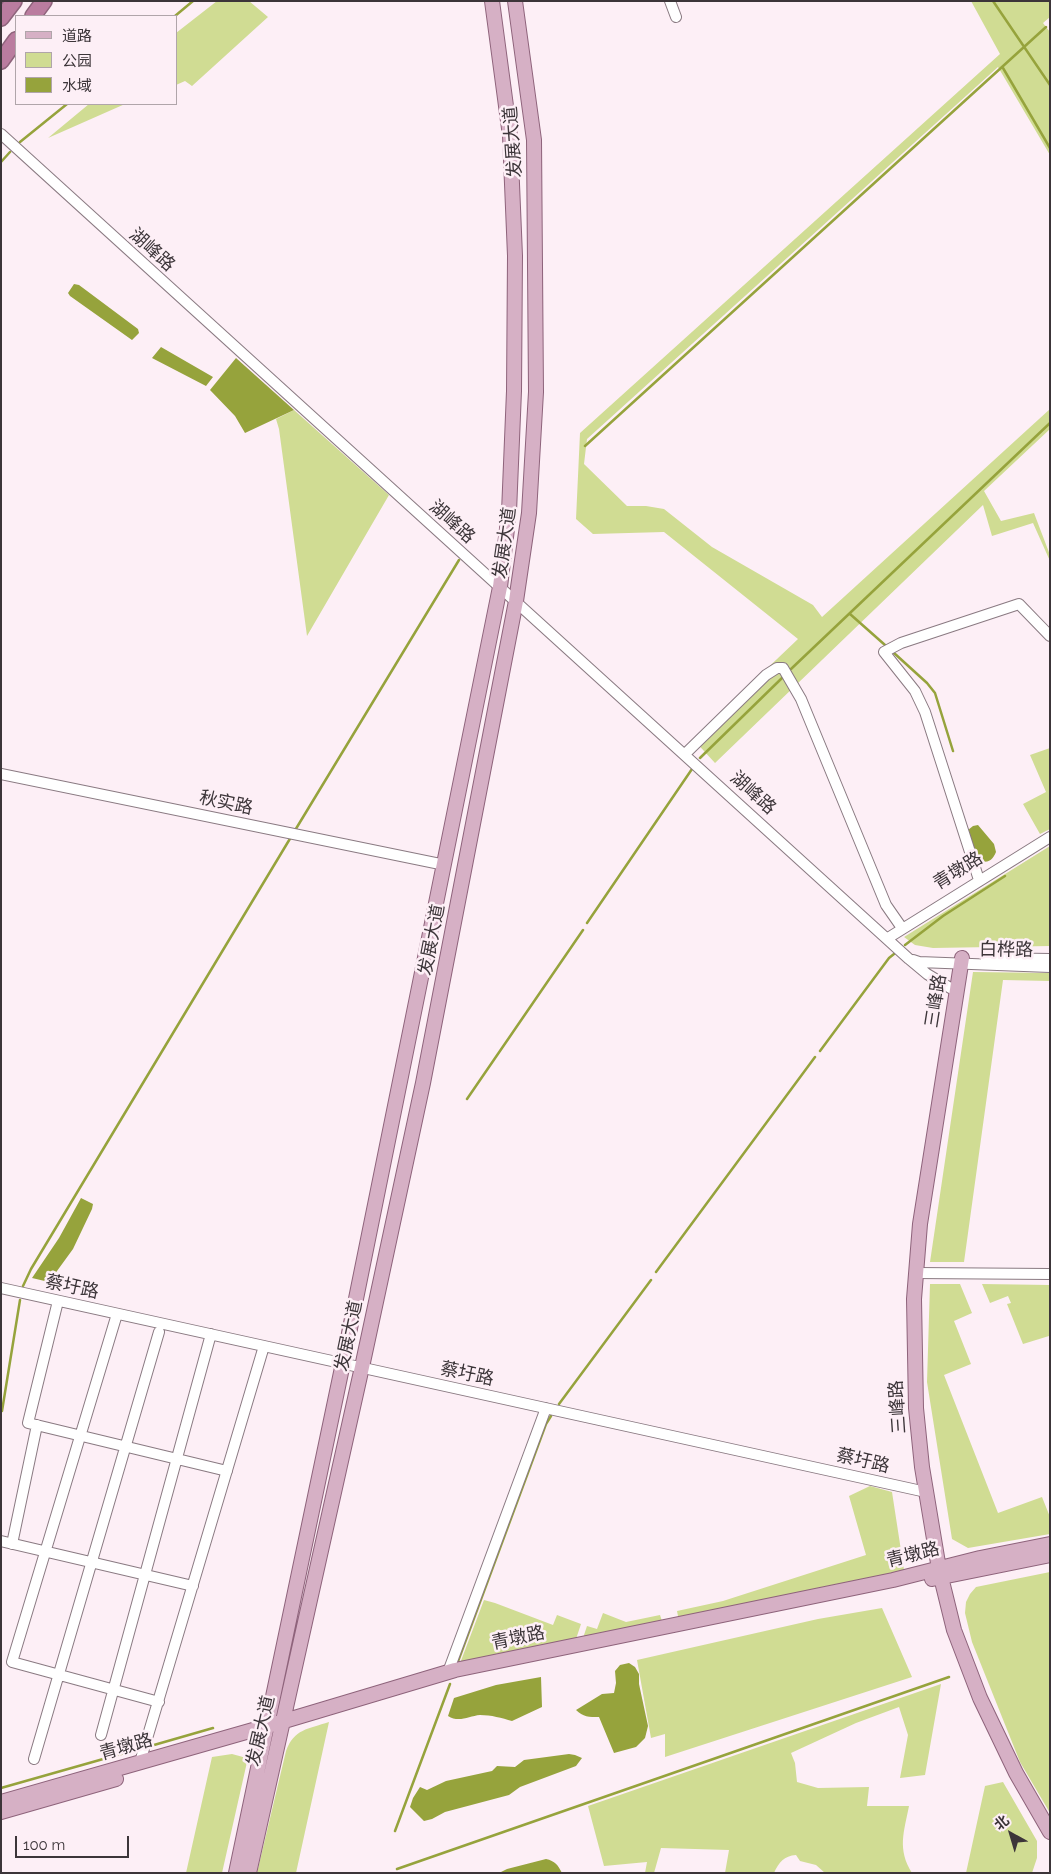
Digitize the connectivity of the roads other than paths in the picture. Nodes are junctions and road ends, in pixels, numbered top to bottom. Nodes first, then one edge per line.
1 (14, 1) edge
2 (44, 1) edge
3 (492, 1) edge
4 (515, 1) edge
5 (670, 1) edge
6 (34, 15) edge
7 (676, 17) dead end
8 (1, 18) edge
9 (15, 41) edge
10 (1, 61) edge
11 (1, 134) edge
12 (500, 588) junction
13 (516, 601) junction
14 (1050, 636) edge
15 (685, 754) junction
16 (1, 774) edge
17 (1050, 837) edge
18 (445, 865) junction
19 (979, 880) junction
20 (902, 928) junction
21 (888, 938) junction
22 (910, 959) junction
23 (1050, 959) edge
24 (961, 961) junction
25 (1050, 967) edge
26 (957, 992) junction
27 (916, 1273) junction
28 (1050, 1274) edge
29 (1, 1288) edge
30 (58, 1301) junction
31 (117, 1314) junction
32 (159, 1332) dead end
33 (211, 1334) junction
34 (264, 1346) junction
35 (343, 1363) junction
36 (362, 1367) junction
37 (546, 1408) junction
38 (37, 1424) junction
39 (81, 1435) junction
40 (126, 1446) junction
41 (177, 1458) junction
42 (227, 1471) junction
43 (926, 1492) junction
44 (1, 1541) edge
45 (12, 1544) junction
46 (1050, 1544) edge
47 (46, 1552) junction
48 (1050, 1555) edge
49 (91, 1562) junction
50 (940, 1573) junction
51 (145, 1575) junction
52 (193, 1586) junction
53 (448, 1672) junction
54 (58, 1676) junction
55 (114, 1690) junction
56 (158, 1702) junction
57 (273, 1729) junction
58 (101, 1735) dead end
59 (143, 1752) junction
60 (34, 1759) dead end
61 (1, 1802) edge
62 (1, 1812) edge
63 (1050, 1832) edge
64 (236, 1873) edge
65 (249, 1873) edge

1 - 8 highway
2 - 6 highway
3 - 12 main road, 发展大道
4 - 13 main road, 发展大道
5 - 7 street
9 - 10 highway
11 - 12 street, 湖峰路
12 - 13 street, 湖峰路
12 - 18 main road, 发展大道
13 - 15 street, 湖峰路
13 - 36 main road, 发展大道
14 - 19 street
15 - 20 street
15 - 21 street, 湖峰路
16 - 18 street, 秋实路
17 - 19 street, 青墩路
18 - 35 main road, 发展大道
19 - 20 street, 青墩路
20 - 21 street, 青墩路
21 - 22 street, 湖峰路
22 - 24 street
22 - 26 street, 湖峰路
23 - 24 street, 白桦路
24 - 25 street, 白桦路
24 - 26 main road, 三峰路
26 - 27 main road, 三峰路
27 - 28 street
27 - 43 main road, 三峰路
29 - 30 street, 蔡圩路
30 - 31 street, 蔡圩路
30 - 38 street
31 - 33 street, 蔡圩路
31 - 39 street
32 - 40 street
33 - 34 street, 蔡圩路
33 - 41 street
34 - 35 street, 蔡圩路
34 - 42 street
35 - 36 street, 蔡圩路
35 - 57 main road, 发展大道
36 - 37 street, 蔡圩路
36 - 57 main road, 发展大道
37 - 43 street, 蔡圩路
37 - 53 street
38 - 39 street
38 - 45 street
39 - 40 street
39 - 47 street
40 - 41 street
40 - 49 street
41 - 42 street
41 - 51 street
42 - 52 street
43 - 50 main road, 三峰路
44 - 45 street
45 - 47 street
46 - 50 main road, 青墩路
47 - 49 street
47 - 54 street
48 - 50 main road, 青墩路
49 - 51 street
49 - 54 street
50 - 53 main road, 青墩路
50 - 57 main road, 青墩路
50 - 63 main road, 三峰路
51 - 52 street
51 - 55 street
52 - 56 street
53 - 57 main road, 青墩路
54 - 55 street
54 - 60 street
55 - 56 street
55 - 58 street
56 - 59 street
57 - 59 main road, 青墩路
57 - 62 main road, 青墩路
57 - 64 main road, 发展大道
57 - 65 main road, 发展大道
59 - 61 main road, 青墩路

